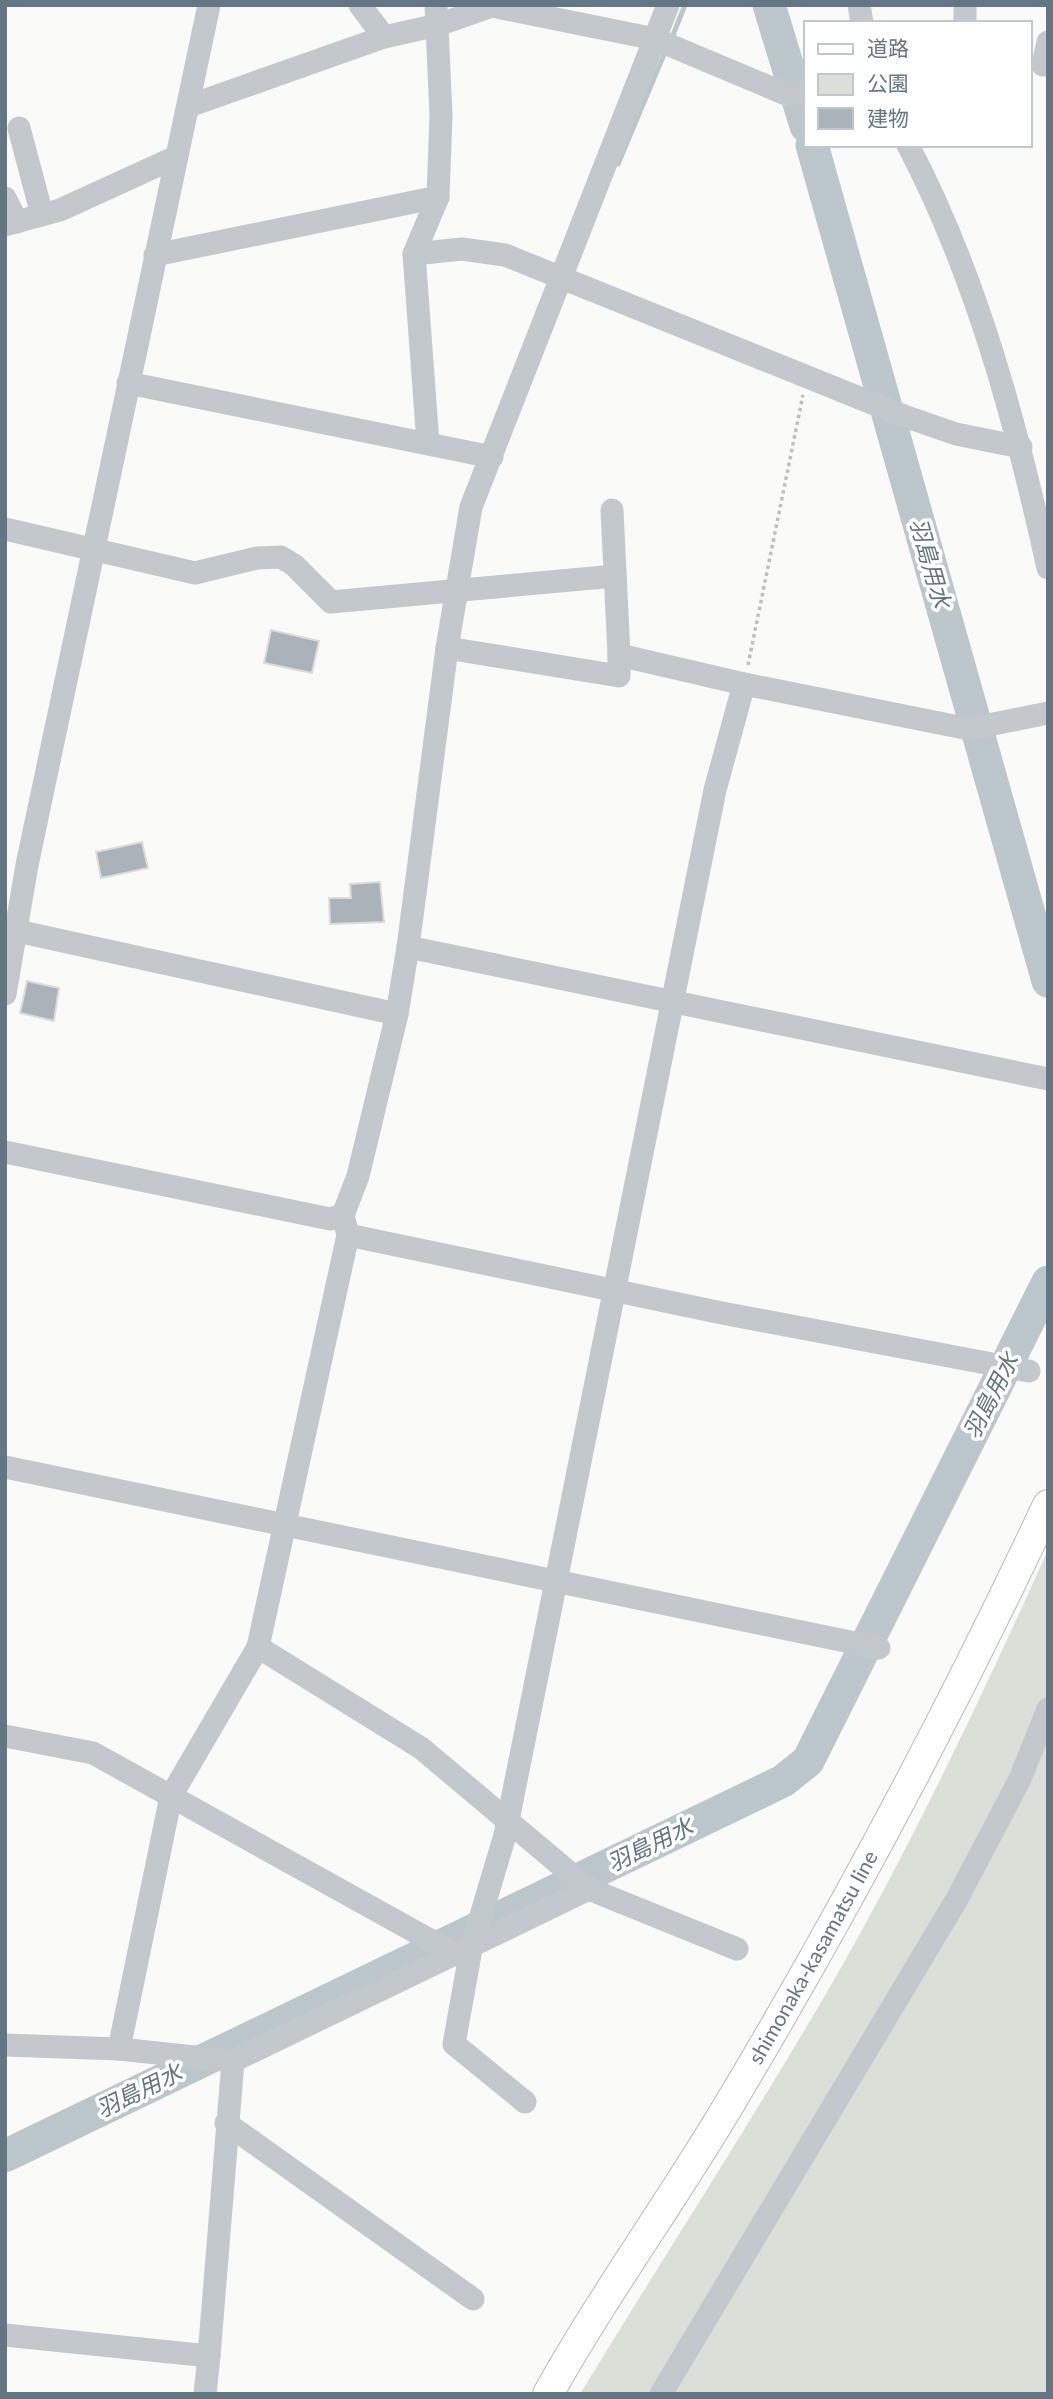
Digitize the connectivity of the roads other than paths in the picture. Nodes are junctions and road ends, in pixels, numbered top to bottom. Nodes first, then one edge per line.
1 (209, 5) edge
2 (360, 5) edge
3 (668, 5) edge
4 (492, 6) edge
5 (562, 13) edge
6 (437, 15) edge
7 (384, 37) junction
8 (655, 39) junction
9 (797, 94) edge
10 (189, 106) junction
11 (19, 128) dead end
12 (909, 147) edge
13 (176, 157) junction
14 (438, 197) junction
15 (5, 198) edge
16 (42, 215) junction
17 (11, 223) edge
18 (414, 254) junction
19 (155, 256) junction
20 (561, 279) junction
21 (128, 383) junction
22 (428, 443) junction
23 (1021, 447) junction
24 (492, 457) junction
25 (612, 510) dead end
26 (5, 529) edge
27 (94, 548) junction
28 (1048, 568) edge
29 (615, 576) junction
30 (456, 590) junction
31 (447, 648) junction
32 (619, 654) junction
33 (744, 684) junction
34 (1048, 713) edge
35 (16, 864) edge
36 (17, 931) junction
37 (408, 947) junction
38 (5, 994) edge
39 (673, 999) junction
40 (397, 1014) junction
41 (1048, 1079) edge
42 (5, 1152) edge
43 (346, 1225) junction
44 (615, 1290) junction
45 (1029, 1371) dead end
46 (5, 1467) edge
47 (1048, 1505) edge
48 (284, 1523) junction
49 (558, 1583) junction
50 (258, 1647) junction
51 (879, 1648) dead end
52 (1048, 1709) edge
53 (5, 1736) edge
54 (171, 1796) junction
55 (508, 1819) junction
56 (589, 1889) junction
57 (737, 1949) dead end
58 (464, 1952) junction
59 (5, 2045) edge
60 (119, 2049) junction
61 (232, 2061) junction
62 (525, 2102) dead end
63 (226, 2123) junction
64 (472, 2299) dead end
65 (5, 2335) edge
66 (209, 2356) junction
67 (205, 2394) edge
68 (548, 2394) edge
69 (661, 2394) edge

1 - 10 street
2 - 7 street
3 - 8 street
4 - 5 street
4 - 6 street
5 - 8 street
6 - 7 street
6 - 14 street
7 - 10 street
8 - 9 street
8 - 20 street
10 - 13 street
11 - 16 street
12 - 23 street
13 - 16 street
13 - 19 street
14 - 18 street
14 - 19 street
15 - 17 street
16 - 17 street
18 - 20 street
18 - 22 street
19 - 21 street
20 - 23 street
20 - 24 street
21 - 22 street
21 - 27 street
22 - 24 street
23 - 28 street
24 - 30 street
25 - 29 street
26 - 27 street
27 - 30 street
27 - 35 street
29 - 30 street
29 - 32 street
30 - 31 street
31 - 32 street
31 - 37 street
32 - 33 street
33 - 34 street
33 - 39 street
35 - 36 street
36 - 38 street
36 - 40 street
37 - 39 street
37 - 40 street
39 - 41 street
39 - 44 street
40 - 43 street
42 - 43 street
43 - 44 street
43 - 48 street
44 - 45 street
44 - 49 street
46 - 48 street
47 - 68 main road, shimonaka-kasamatsu line
48 - 49 street
48 - 50 street
49 - 51 street
49 - 55 street
50 - 54 street
50 - 55 street
52 - 69 street
53 - 54 street
54 - 58 street
54 - 60 street
55 - 56 street
55 - 58 street
56 - 57 street
56 - 58 street
58 - 61 street
58 - 62 street
59 - 60 street
60 - 61 street
61 - 63 street
63 - 64 street
63 - 66 street
65 - 66 street
66 - 67 street

